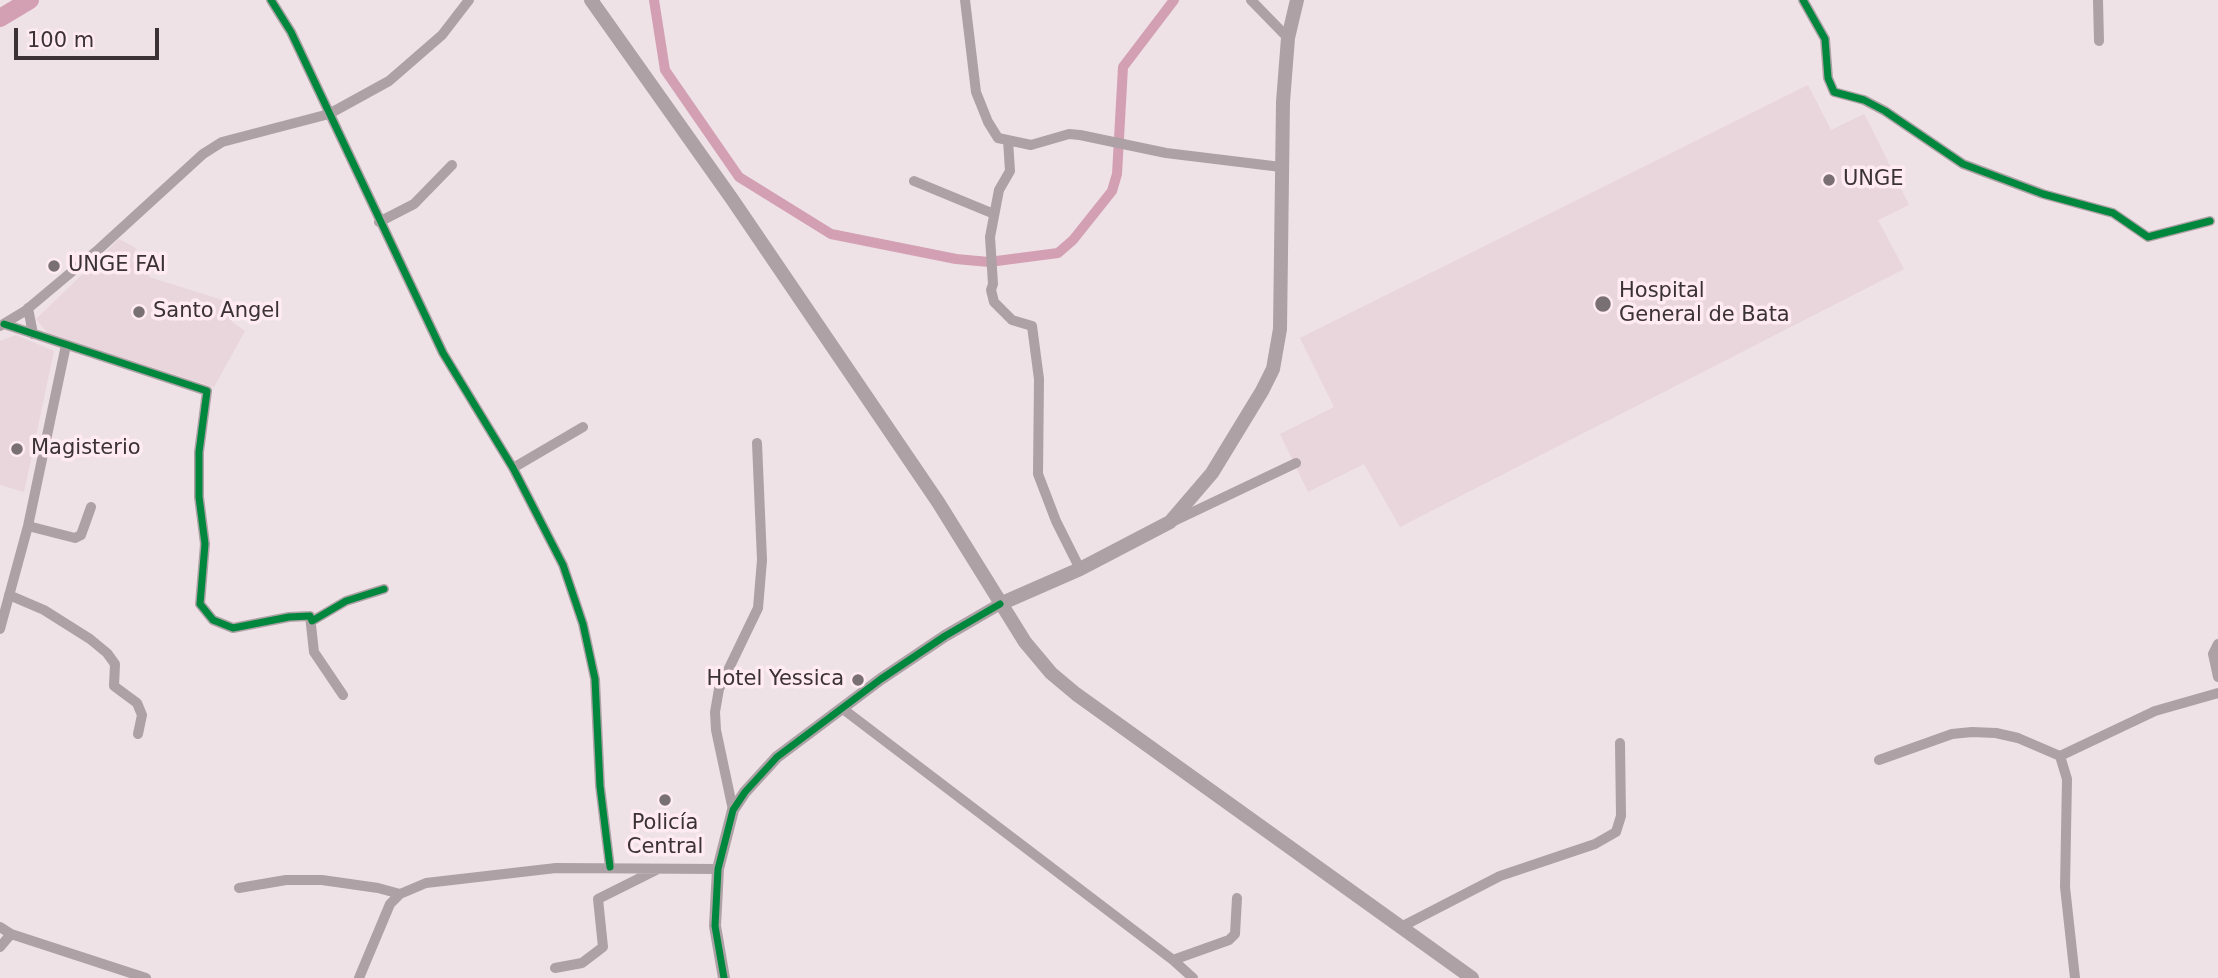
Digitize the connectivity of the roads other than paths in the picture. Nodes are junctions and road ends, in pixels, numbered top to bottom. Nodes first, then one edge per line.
1 (271, 0) edge
2 (469, 0) edge
3 (591, 0) edge
4 (965, 0) edge
5 (1251, 0) edge
6 (1297, 0) edge
7 (1803, 0) edge
8 (2098, 0) edge
9 (1288, 38) junction
10 (2099, 41) dead end
11 (328, 114) junction
12 (1007, 140) junction
13 (452, 165) dead end
14 (1281, 167) junction
15 (914, 181) dead end
16 (994, 214) junction
17 (2210, 221) dead end
18 (379, 222) junction
19 (28, 308) junction
20 (2, 325) edge
21 (33, 334) junction
22 (66, 345) junction
23 (583, 427) dead end
24 (757, 443) dead end
25 (1296, 463) dead end
26 (513, 468) junction
27 (91, 507) dead end
28 (1170, 522) junction
29 (27, 526) junction
30 (1080, 569) junction
31 (384, 589) dead end
32 (9, 595) junction
33 (1000, 604) junction
34 (310, 616) junction
35 (0, 629) edge
36 (2218, 644) edge
37 (2218, 677) edge
38 (2218, 693) edge
39 (343, 695) dead end
40 (843, 709) junction
41 (138, 734) dead end
42 (1620, 743) dead end
43 (2060, 756) junction
44 (1879, 760) dead end
45 (733, 810) junction
46 (610, 867) junction
47 (659, 868) junction
48 (718, 869) junction
49 (239, 888) dead end
50 (400, 894) junction
51 (1237, 898) dead end
52 (0, 927) edge
53 (1401, 927) junction
54 (11, 934) junction
55 (0, 947) edge
56 (1172, 960) junction
57 (555, 968) dead end
58 (146, 978) edge
59 (359, 978) edge
60 (724, 978) edge
61 (1193, 978) edge
62 (1472, 978) edge
63 (2075, 978) edge

1 - 11 street
2 - 11 street
3 - 33 main road
4 - 12 street
5 - 9 street
6 - 9 main road
7 - 17 street
8 - 10 street
9 - 14 main road
11 - 18 street
11 - 19 street
12 - 14 street
12 - 16 street
13 - 18 street
14 - 28 main road
15 - 16 street
16 - 30 street
18 - 26 street
19 - 20 street
19 - 21 street
20 - 21 street
21 - 22 street
22 - 29 street
22 - 34 street
23 - 26 street
24 - 45 street
25 - 28 street
26 - 46 street
27 - 29 street
28 - 30 main road
29 - 32 street
30 - 33 main road
31 - 34 street
32 - 35 street
32 - 41 street
33 - 40 street
33 - 53 main road
34 - 39 street
36 - 37 street
38 - 43 street
40 - 45 street
40 - 56 street
42 - 53 street
43 - 44 street
43 - 63 street
45 - 48 street
46 - 47 street
46 - 50 street
47 - 48 street
47 - 57 street
48 - 60 street
49 - 50 street
50 - 59 street
51 - 56 street
52 - 54 street
53 - 62 main road
54 - 55 street
54 - 58 street
56 - 61 street

